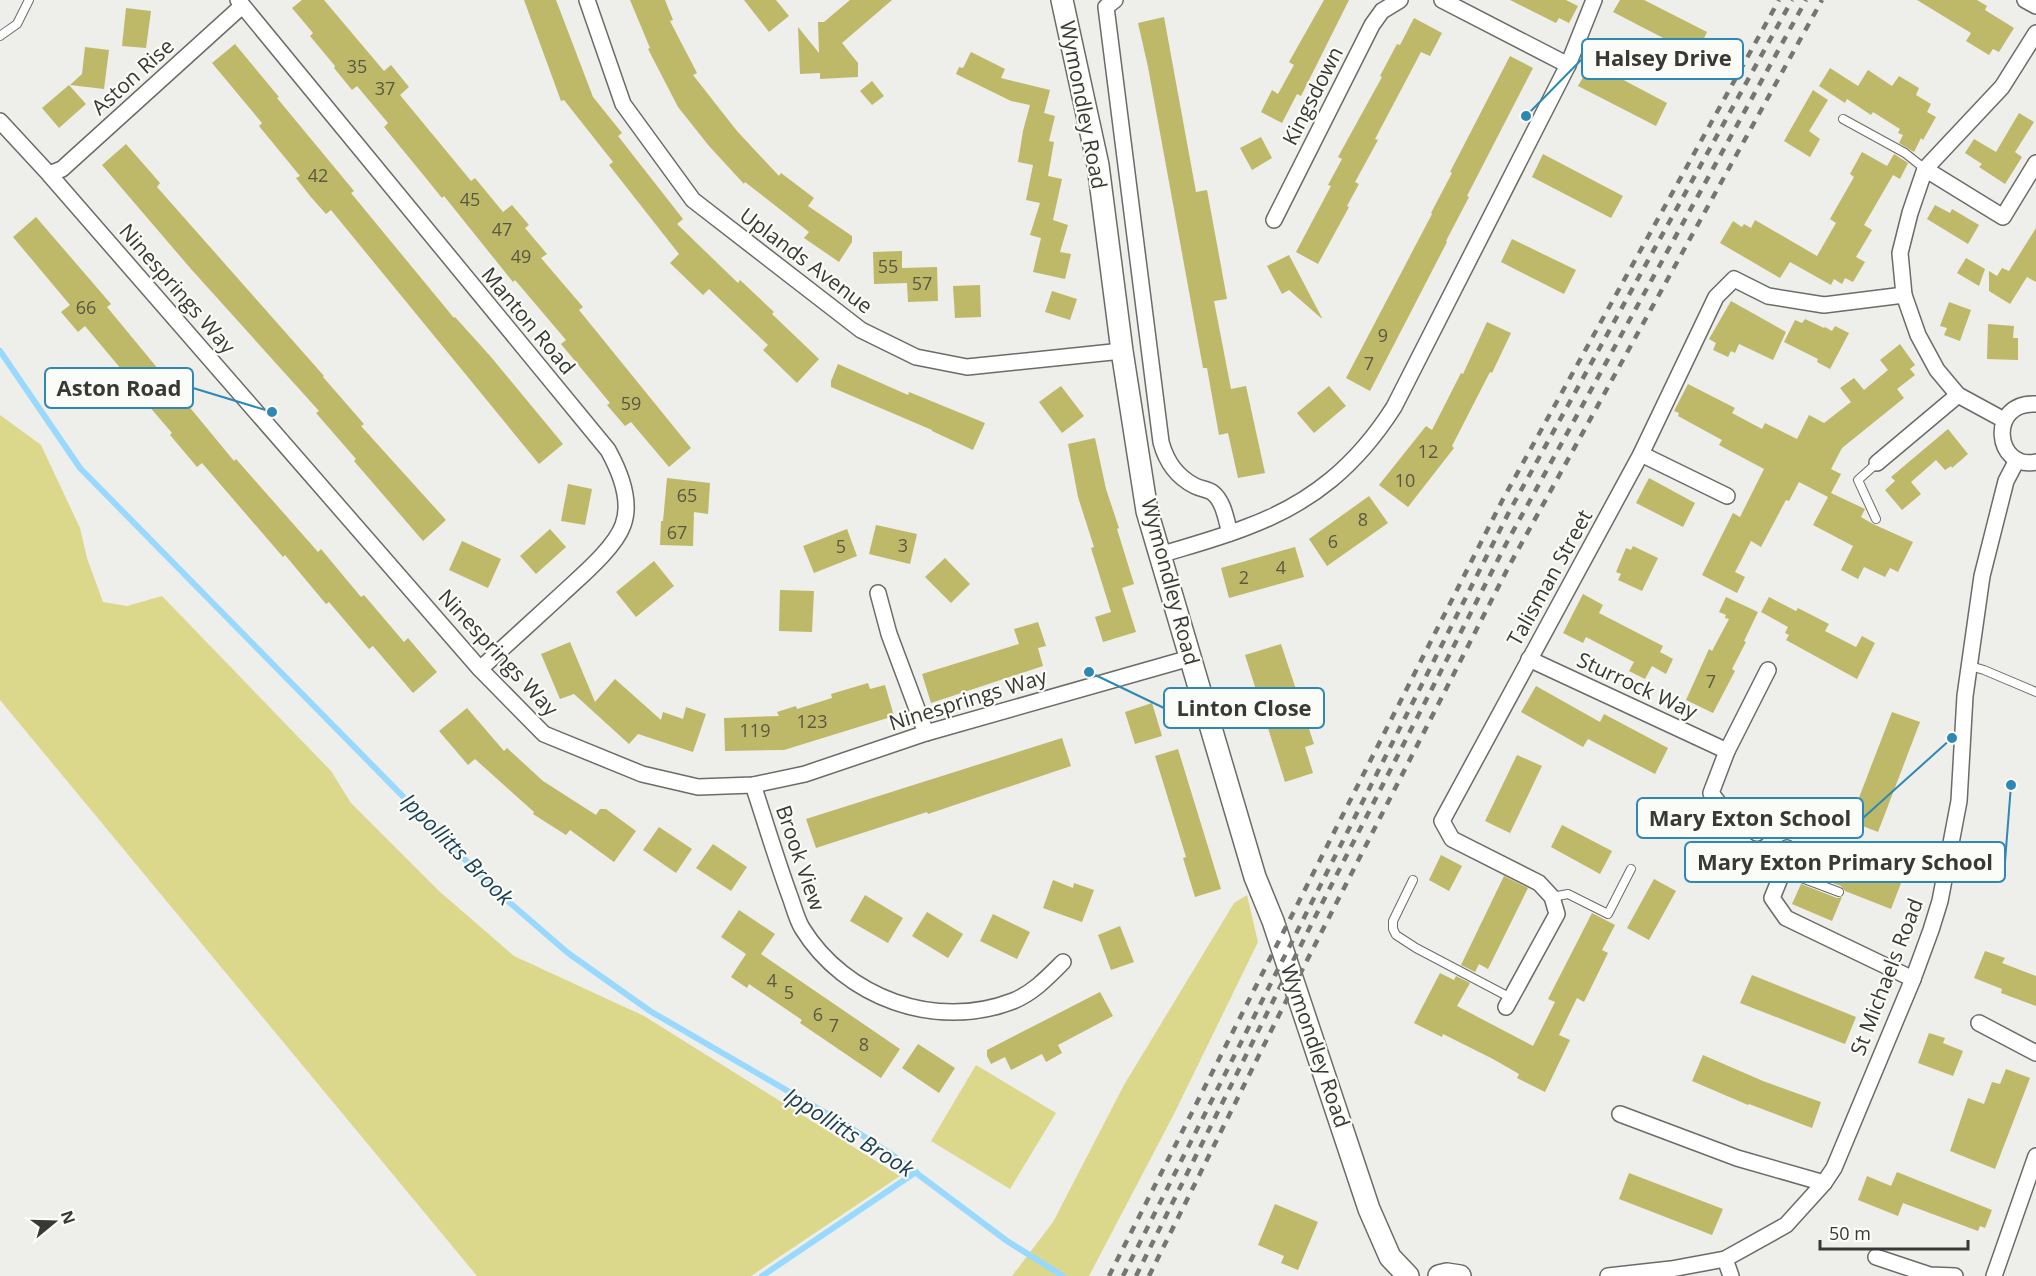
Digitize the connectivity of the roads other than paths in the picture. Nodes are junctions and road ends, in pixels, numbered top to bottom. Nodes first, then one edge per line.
1 (29, 0) edge
2 (587, 0) edge
3 (1062, 0) edge
4 (1115, 0) edge
5 (1400, 0) edge
6 (1442, 0) edge
7 (1594, 0) edge
8 (2025, 0) edge
9 (240, 3) edge
10 (2036, 6) edge
11 (2036, 33) edge
12 (0, 36) edge
13 (1568, 65) junction
14 (1843, 119) dead end
15 (0, 121) edge
16 (2036, 163) edge
17 (1925, 169) junction
18 (49, 174) junction
19 (1274, 220) dead end
20 (1904, 295) junction
21 (1122, 351) junction
22 (1958, 394) junction
23 (2036, 404) edge
24 (2004, 420) junction
25 (1641, 454) junction
26 (2017, 460) junction
27 (2036, 462) edge
28 (1876, 463) joint
29 (1727, 496) dead end
30 (1876, 519) dead end
31 (1230, 533) junction
32 (1160, 555) junction
33 (878, 593) dead end
34 (1190, 658) junction
35 (1529, 659) junction
36 (1970, 666) junction
37 (480, 669) junction
38 (1768, 670) dead end
39 (2036, 692) edge
40 (926, 733) junction
41 (1727, 751) junction
42 (753, 785) junction
43 (1757, 833) dead end
44 (1787, 848) dead end
45 (1631, 869) dead end
46 (1784, 871) junction
47 (1413, 880) dead end
48 (1839, 892) dead end
49 (1552, 897) junction
50 (1063, 962) dead end
51 (1913, 979) junction
52 (1509, 1003) joint
53 (1979, 1023) dead end
54 (2036, 1053) edge
55 (1620, 1114) dead end
56 (2036, 1156) edge
57 (1824, 1183) junction
58 (1876, 1257) dead end
59 (1725, 1259) junction
60 (1408, 1276) edge
61 (1439, 1276) edge
62 (1460, 1276) edge
63 (1608, 1276) edge
64 (1731, 1276) edge
65 (1955, 1276) edge
66 (1994, 1276) edge

1 - 12 lane
2 - 21 street, Uplands Avenue
3 - 21 street, Wymondley Road
4 - 31 street, Wymondley Road
5 - 19 street, Kingsdown
6 - 13 street
7 - 13 street
8 - 10 street
9 - 18 street, Aston Rise
9 - 37 street, Manton Road
11 - 17 street
13 - 31 street
14 - 17 lane
15 - 18 street, Ninesprings Way
16 - 17 street
17 - 20 street
18 - 37 street, Ninesprings Way
20 - 22 street
20 - 25 street, Talisman Street
21 - 32 street, Wymondley Road
22 - 24 street
22 - 28 street
23 - 24 street
24 - 26 street
25 - 29 street
25 - 35 street, Talisman Street
26 - 27 street
26 - 36 street, St Michaels Road
28 - 30 lane
31 - 32 street
32 - 34 street, Wymondley Road
33 - 40 street
34 - 40 street, Ninesprings Way
34 - 60 street, Wymondley Road
35 - 41 street, Sturrock Way
35 - 49 street, Talisman Street
36 - 39 lane
36 - 51 street, St Michaels Road
37 - 42 street, Ninesprings Way
38 - 41 street
40 - 42 street, Ninesprings Way
41 - 43 street
42 - 50 street, Brook View
44 - 46 street
45 - 49 lane
46 - 48 lane
46 - 51 street
47 - 52 lane
49 - 52 street
51 - 57 street, St Michaels Road
53 - 54 street
55 - 57 street
56 - 66 street
57 - 59 street, St Michaels Road
58 - 65 street
59 - 63 street, St Michaels Road
59 - 64 street
61 - 62 street

